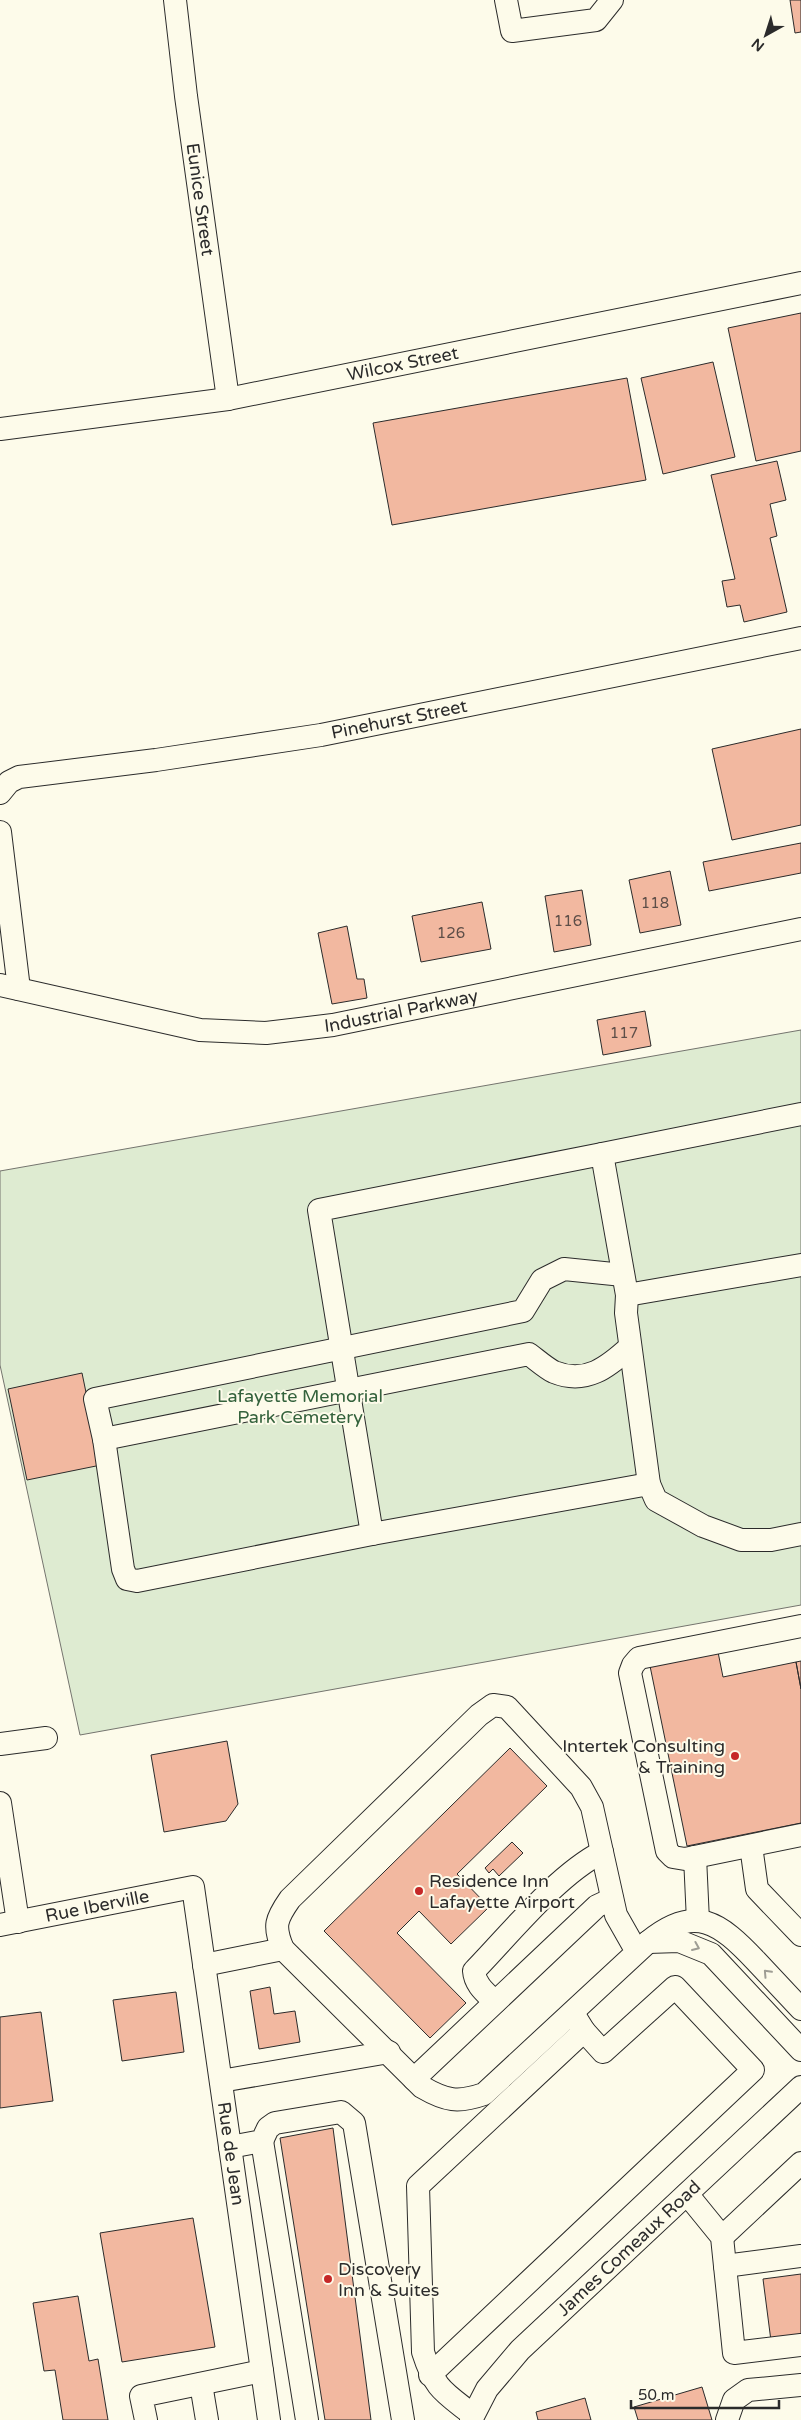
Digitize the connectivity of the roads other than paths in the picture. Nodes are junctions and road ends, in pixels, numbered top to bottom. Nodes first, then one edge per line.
1 (175, 0) edge
2 (506, 0) edge
3 (612, 0) edge
4 (801, 283) edge
5 (228, 399) junction
6 (0, 429) edge
7 (801, 638) edge
8 (0, 793) edge
9 (0, 832) edge
10 (801, 929) edge
11 (9, 987) edge
12 (801, 1114) edge
13 (602, 1154) junction
14 (801, 1265) edge
15 (625, 1285) junction
16 (630, 1347) junction
17 (342, 1349) junction
18 (349, 1390) junction
19 (104, 1439) junction
20 (649, 1484) junction
21 (372, 1534) junction
22 (801, 1534) edge
23 (801, 1626) edge
24 (46, 1738) dead end
25 (0, 1744) edge
26 (0, 1803) edge
27 (801, 1835) edge
28 (751, 1846) junction
29 (602, 1852) junction
30 (694, 1857) junction
31 (193, 1887) joint
32 (612, 1899) junction
33 (698, 1921) junction
34 (9, 1924) edge
35 (801, 1935) edge
36 (643, 1947) junction
37 (283, 1949) junction
38 (204, 1965) junction
39 (495, 2002) junction
40 (801, 2009) edge
41 (572, 2012) junction
42 (584, 2031) junction
43 (801, 2050) edge
44 (389, 2052) junction
45 (414, 2079) junction
46 (221, 2081) junction
47 (801, 2087) edge
48 (262, 2140) junction
49 (230, 2147) junction
50 (801, 2164) edge
51 (687, 2194) junction
52 (722, 2238) junction
53 (801, 2256) edge
54 (725, 2266) junction
55 (801, 2345) edge
56 (262, 2371) junction
57 (430, 2375) junction
58 (200, 2384) junction
59 (801, 2385) edge
60 (472, 2418) edge
61 (146, 2420) edge
62 (207, 2420) edge
63 (269, 2420) edge
64 (307, 2420) edge
65 (403, 2420) edge
66 (727, 2420) edge

1 - 5 street, Eunice Street
2 - 3 street
4 - 5 street, Wilcox Street
5 - 6 street, Wilcox Street
7 - 8 street, Pinehurst Street
9 - 11 street
10 - 11 street, Industrial Parkway
12 - 13 street
13 - 15 street
13 - 17 street
14 - 15 street
15 - 16 street
15 - 17 street
16 - 18 street
16 - 20 street
17 - 18 street
17 - 19 street
18 - 19 street
18 - 21 street
19 - 21 street
20 - 21 street
20 - 22 street
23 - 30 street
24 - 25 street
26 - 34 street
27 - 28 street
28 - 30 street
28 - 35 street
29 - 32 street
29 - 37 street
29 - 39 street
30 - 33 street
31 - 34 street, Rue Iberville
31 - 38 street, Rue de Jean
32 - 36 street
32 - 39 street
33 - 36 street
40 -> 33 street
36 - 41 street
36 -> 43 street
37 - 38 street
37 - 44 street
38 - 46 street, Rue de Jean
39 - 45 street
41 - 42 street
41 - 45 street
42 - 57 street
42 - 57 street
44 - 45 street
44 - 46 street
46 - 49 street, Rue de Jean
47 - 51 street, James Comeaux Road
48 - 49 street
48 - 64 street
48 - 65 street
49 - 56 street, Rue de Jean
50 - 52 street
51 - 52 street
51 - 60 street, James Comeaux Road
52 - 54 street
53 - 54 street
54 - 55 street
56 - 58 street
56 - 63 street, Rue de Jean
57 - 60 street
58 - 61 street
58 - 62 street
59 - 66 street

